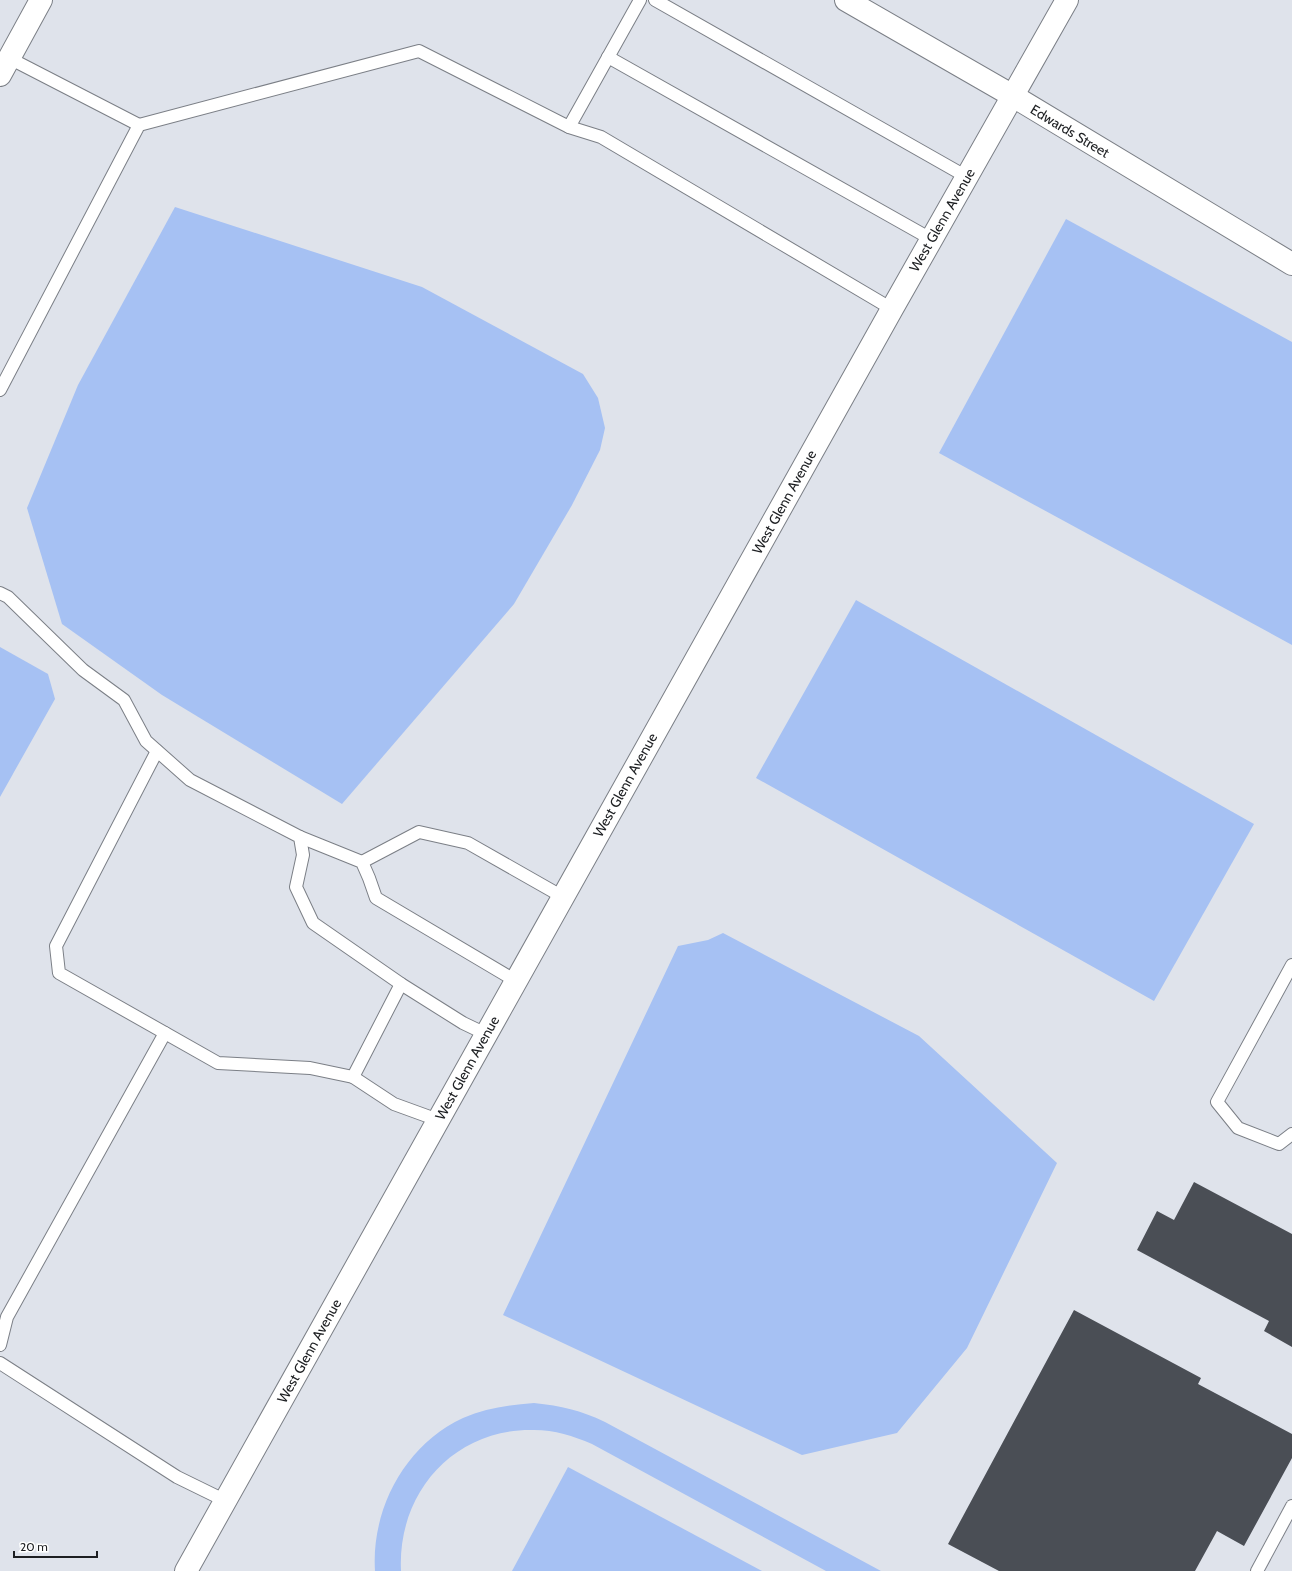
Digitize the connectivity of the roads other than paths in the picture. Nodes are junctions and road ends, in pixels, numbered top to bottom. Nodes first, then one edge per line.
1 (41, 0) edge
2 (640, 0) edge
3 (655, 0) edge
4 (846, 0) edge
5 (1066, 0) edge
6 (608, 57) junction
7 (5, 66) edge
8 (1013, 96) junction
9 (139, 125) junction
10 (569, 127) junction
11 (967, 177) junction
12 (931, 239) junction
13 (1292, 264) edge
14 (892, 309) junction
15 (0, 390) edge
16 (0, 593) edge
17 (157, 751) junction
18 (300, 837) junction
19 (362, 862) junction
20 (563, 897) junction
21 (1292, 965) edge
22 (516, 981) junction
23 (401, 984) junction
24 (165, 1033) junction
25 (486, 1034) junction
26 (353, 1078) junction
27 (438, 1120) junction
28 (1292, 1134) edge
29 (0, 1345) edge
30 (0, 1364) edge
31 (226, 1500) junction
32 (1292, 1506) edge
33 (186, 1571) edge
34 (1258, 1571) edge

1 - 7 street
2 - 6 lane
3 - 11 lane
4 - 8 street, Edwards Street
5 - 8 street, West Glenn Avenue
6 - 10 lane
6 - 12 lane
7 - 9 lane
8 - 11 street, West Glenn Avenue
8 - 13 street, Edwards Street
9 - 10 lane
9 - 15 lane
10 - 14 lane
11 - 12 street, West Glenn Avenue
12 - 14 street, West Glenn Avenue
14 - 20 street, West Glenn Avenue
16 - 17 lane
17 - 18 lane
17 - 24 lane
18 - 19 lane
18 - 23 lane
19 - 20 lane
19 - 22 lane
20 - 22 street, West Glenn Avenue
21 - 28 lane
22 - 25 street, West Glenn Avenue
23 - 25 lane
23 - 26 lane
24 - 26 lane
24 - 29 lane
25 - 27 street, West Glenn Avenue
26 - 27 lane
27 - 31 street, West Glenn Avenue
30 - 31 lane
31 - 33 street, West Glenn Avenue
32 - 34 lane

